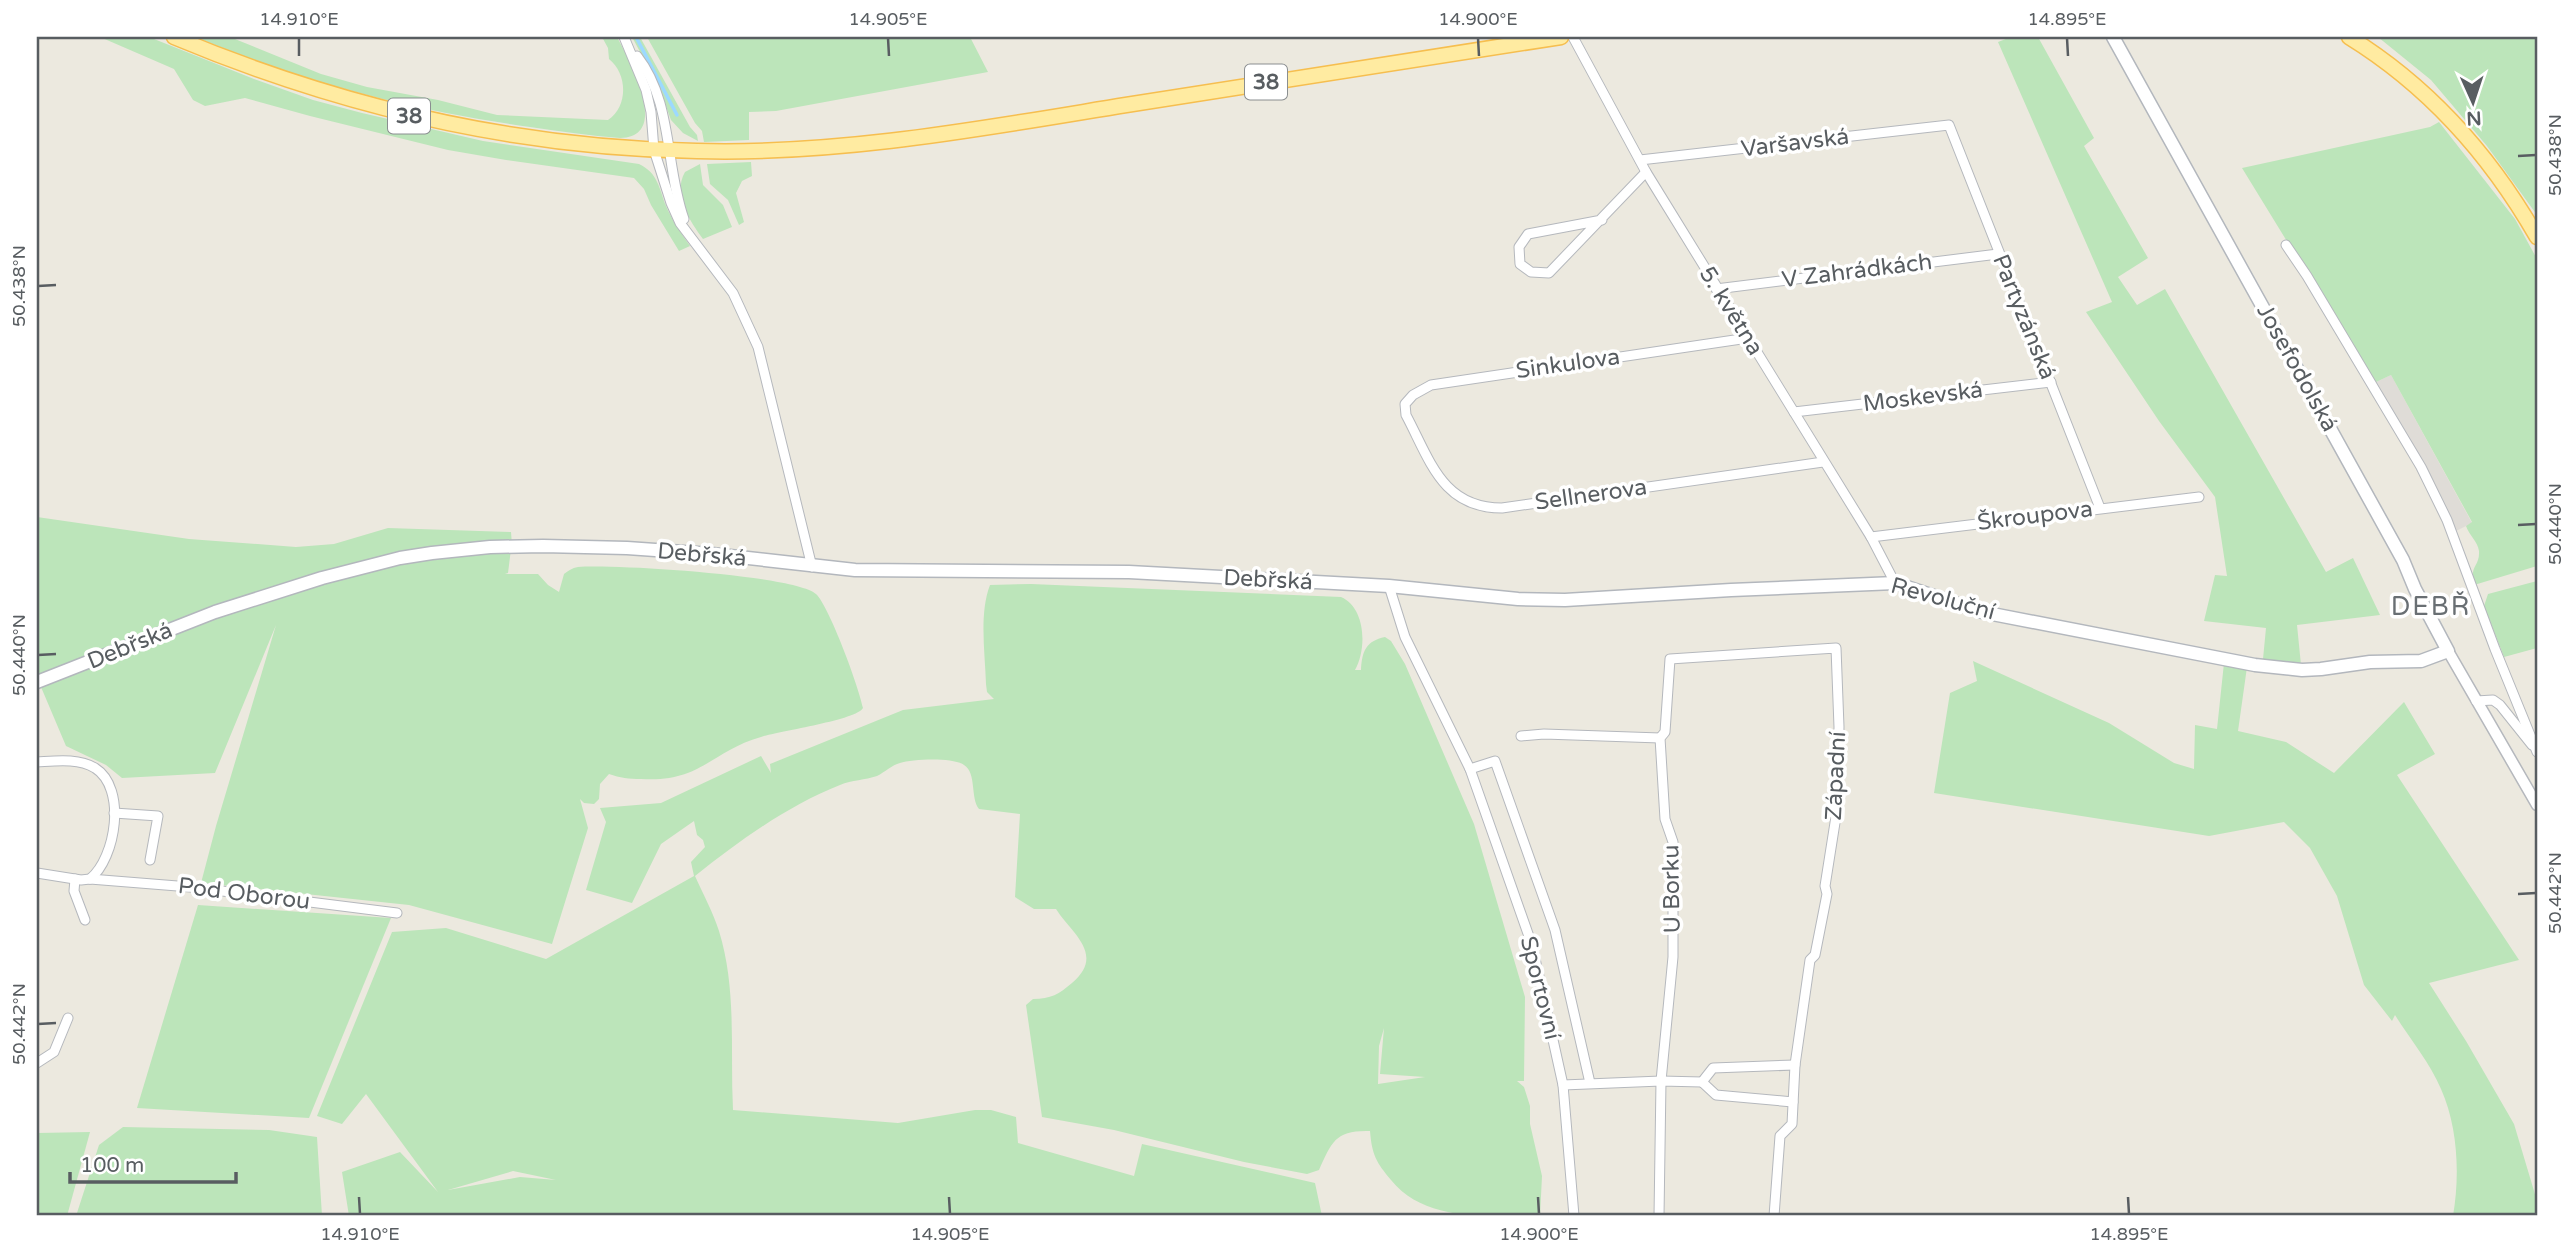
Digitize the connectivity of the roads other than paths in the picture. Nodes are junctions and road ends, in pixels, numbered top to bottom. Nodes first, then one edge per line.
1 (174, 37) edge
2 (624, 37) edge
3 (1561, 37) edge
4 (1573, 37) edge
5 (2113, 37) edge
6 (2349, 37) edge
7 (630, 47) junction
8 (1949, 125) joint
9 (654, 150) junction
10 (670, 151) junction
11 (1640, 160) junction
12 (1646, 172) junction
13 (1602, 220) junction
14 (692, 236) junction
15 (2537, 237) edge
16 (2286, 245) dead end
17 (1998, 254) junction
18 (1716, 289) junction
19 (1748, 338) junction
20 (2051, 382) junction
21 (1794, 412) junction
22 (1406, 415) joint
23 (1823, 462) junction
24 (2199, 497) dead end
25 (2100, 508) junction
26 (1871, 537) junction
27 (812, 567) junction
28 (1895, 583) junction
29 (1389, 586) junction
30 (2448, 651) junction
31 (1670, 659) joint
32 (37, 682) edge
33 (2476, 701) junction
34 (1521, 736) dead end
35 (1660, 738) junction
36 (2537, 752) edge
37 (37, 762) edge
38 (1470, 769) junction
39 (2537, 805) edge
40 (114, 813) junction
41 (150, 860) dead end
42 (37, 873) edge
43 (75, 879) junction
44 (90, 879) junction
45 (397, 913) dead end
46 (85, 920) dead end
47 (68, 1018) dead end
48 (37, 1063) edge
49 (1795, 1065) junction
50 (1661, 1081) junction
51 (1702, 1082) junction
52 (1590, 1083) junction
53 (1563, 1085) junction
54 (1793, 1102) junction
55 (1574, 1216) edge
56 (1659, 1216) edge
57 (1774, 1216) edge

1 - 9 main road, 38
2 - 7 street
3 - 10 main road, 38
4 - 11 street, 5. května
5 - 30 main road, Josefodolská
6 - 15 main road
7 - 9 street
7 - 10 street
8 - 11 street, Varšavská
8 - 17 street, Partyzánská
9 - 10 main road, 38
9 - 14 street
10 - 14 street
11 - 12 street, 5. května
12 - 13 street
12 - 18 street, 5. května
13 - 13 street
14 - 27 street
16 - 36 street
17 - 18 street, V Zahrádkách
17 - 20 street, Partyzánská
18 - 19 street, 5. května
19 - 21 street, 5. května
19 - 22 street, Sinkulova
20 - 21 street, Moskevská
20 - 25 street, Partyzánská
21 - 23 street, 5. května
22 - 23 street, Sellnerova
23 - 26 street, 5. května
24 - 25 street, Škroupova
25 - 26 street, Škroupova
26 - 28 street, 5. května
27 - 29 main road, Debřská
27 - 32 main road, Debřská
28 - 29 main road, Revoluční
28 - 30 main road, Revoluční
29 - 38 street, Sportovní
30 - 33 street, Josefodolská
31 - 35 street, U Borku
31 - 49 street, Západní
33 - 36 street
33 - 39 street, Josefodolská
34 - 35 street
35 - 50 street, U Borku
37 - 40 street
38 - 52 street, Sportovní
38 - 53 street, Sportovní
40 - 41 street, Pod Oborou
40 - 44 street
42 - 43 street, Pod Oborou
43 - 44 street, Pod Oborou
43 - 46 street
44 - 45 street, Pod Oborou
47 - 48 street
49 - 51 street
49 - 54 street, Západní
50 - 51 street
50 - 52 street
50 - 56 street, U Borku
51 - 54 street
52 - 53 street
53 - 55 street, Sportovní
54 - 57 street, Západní

